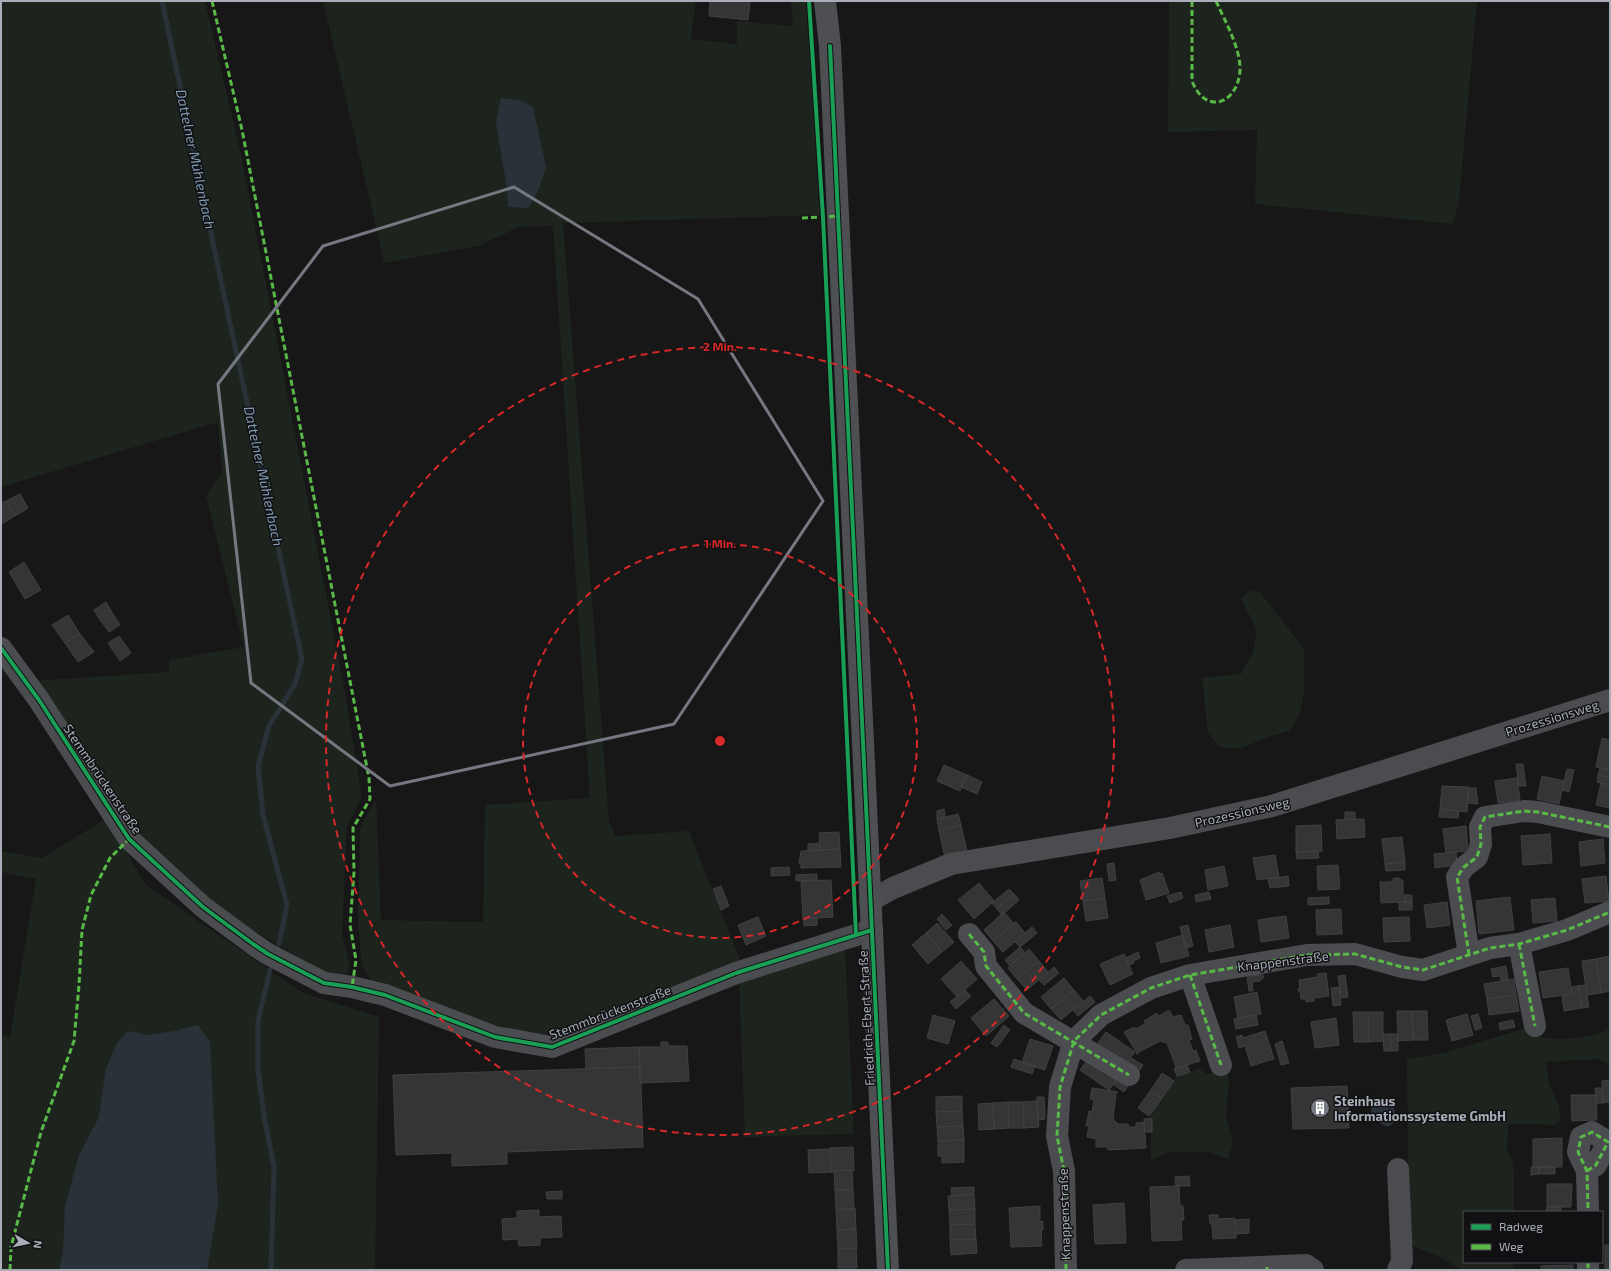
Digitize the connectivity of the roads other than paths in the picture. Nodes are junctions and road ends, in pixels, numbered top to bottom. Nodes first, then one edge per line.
1 (825, 1) edge
2 (1, 648) edge
3 (1610, 700) edge
4 (1610, 827) edge
5 (870, 901) junction
6 (1610, 912) edge
7 (872, 930) junction
8 (969, 934) dead end
9 (1519, 944) junction
10 (1469, 955) junction
11 (1190, 975) junction
12 (1535, 1026) dead end
13 (1074, 1041) junction
14 (1221, 1065) dead end
15 (1129, 1076) dead end
16 (1609, 1142) edge
17 (1398, 1169) dead end
18 (1588, 1211) edge
19 (1267, 1268) edge
20 (888, 1270) edge
21 (1066, 1270) edge
22 (1186, 1270) edge
23 (1313, 1270) edge
24 (1398, 1270) edge

1 - 5 main road, Friedrich-Ebert-Straße
2 - 7 street, Stemmbrückenstraße
3 - 5 street, Prozessionsweg
4 - 10 street
5 - 7 main road, Friedrich-Ebert-Straße
6 - 9 street, Knappenstraße
7 - 20 main road, Friedrich-Ebert-Straße
8 - 13 street
9 - 10 street, Knappenstraße
9 - 12 street
10 - 11 street, Knappenstraße
11 - 13 street, Knappenstraße
11 - 14 street
13 - 15 street
13 - 21 street, Knappenstraße
16 - 18 street
17 - 24 street
19 - 22 street
19 - 23 street

